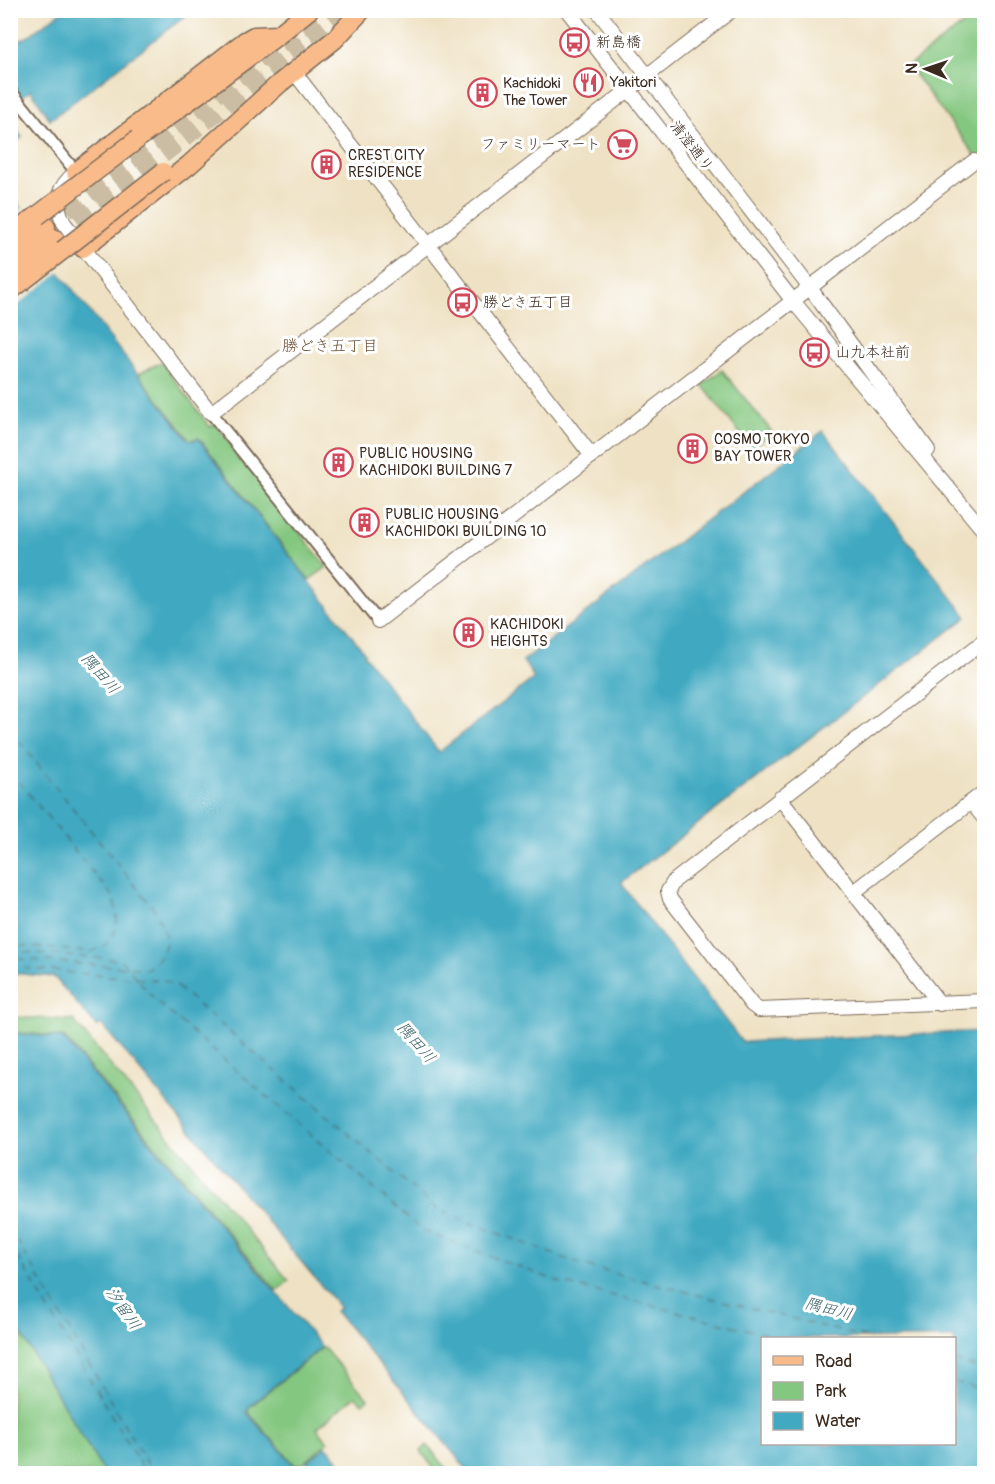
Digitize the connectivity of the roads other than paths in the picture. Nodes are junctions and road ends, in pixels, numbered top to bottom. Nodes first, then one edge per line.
1 (309, 10) edge
2 (362, 10) edge
3 (567, 10) edge
4 (597, 10) edge
5 (732, 10) edge
6 (278, 35) junction
7 (294, 72) junction
8 (648, 77) junction
9 (10, 90) edge
10 (628, 92) junction
11 (974, 160) dead end
12 (76, 172) junction
13 (10, 236) edge
14 (430, 245) junction
15 (83, 248) junction
16 (10, 255) edge
17 (10, 274) edge
18 (810, 288) junction
19 (10, 291) edge
20 (793, 301) junction
21 (211, 413) junction
22 (592, 456) junction
23 (984, 530) edge
24 (378, 621) joint
25 (984, 640) edge
26 (984, 792) edge
27 (780, 798) junction
28 (972, 801) junction
29 (984, 818) edge
30 (854, 892) junction
31 (984, 1001) edge
32 (940, 1004) junction

1 - 6 main road
2 - 7 main road
2 - 19 main road, bridge
3 - 10 street, 清澄通り
4 - 8 street, 清澄通り
5 - 8 street
6 - 12 main road
6 - 13 main road, bridge
7 - 14 street
7 - 15 main road
8 - 10 street
8 - 18 street, 清澄通り
9 - 12 street
10 - 14 street
10 - 20 street, 清澄通り
11 - 18 street
12 - 15 street
14 - 21 street
14 - 22 street
15 - 21 street
16 - 17 main road
18 - 20 street
18 - 23 street, 清澄通り
20 - 22 street
20 - 23 street, 清澄通り
21 - 24 street
22 - 24 street
25 - 27 street
26 - 28 street
27 - 30 street
27 - 32 street
28 - 29 street
28 - 30 street
30 - 32 street
31 - 32 street

